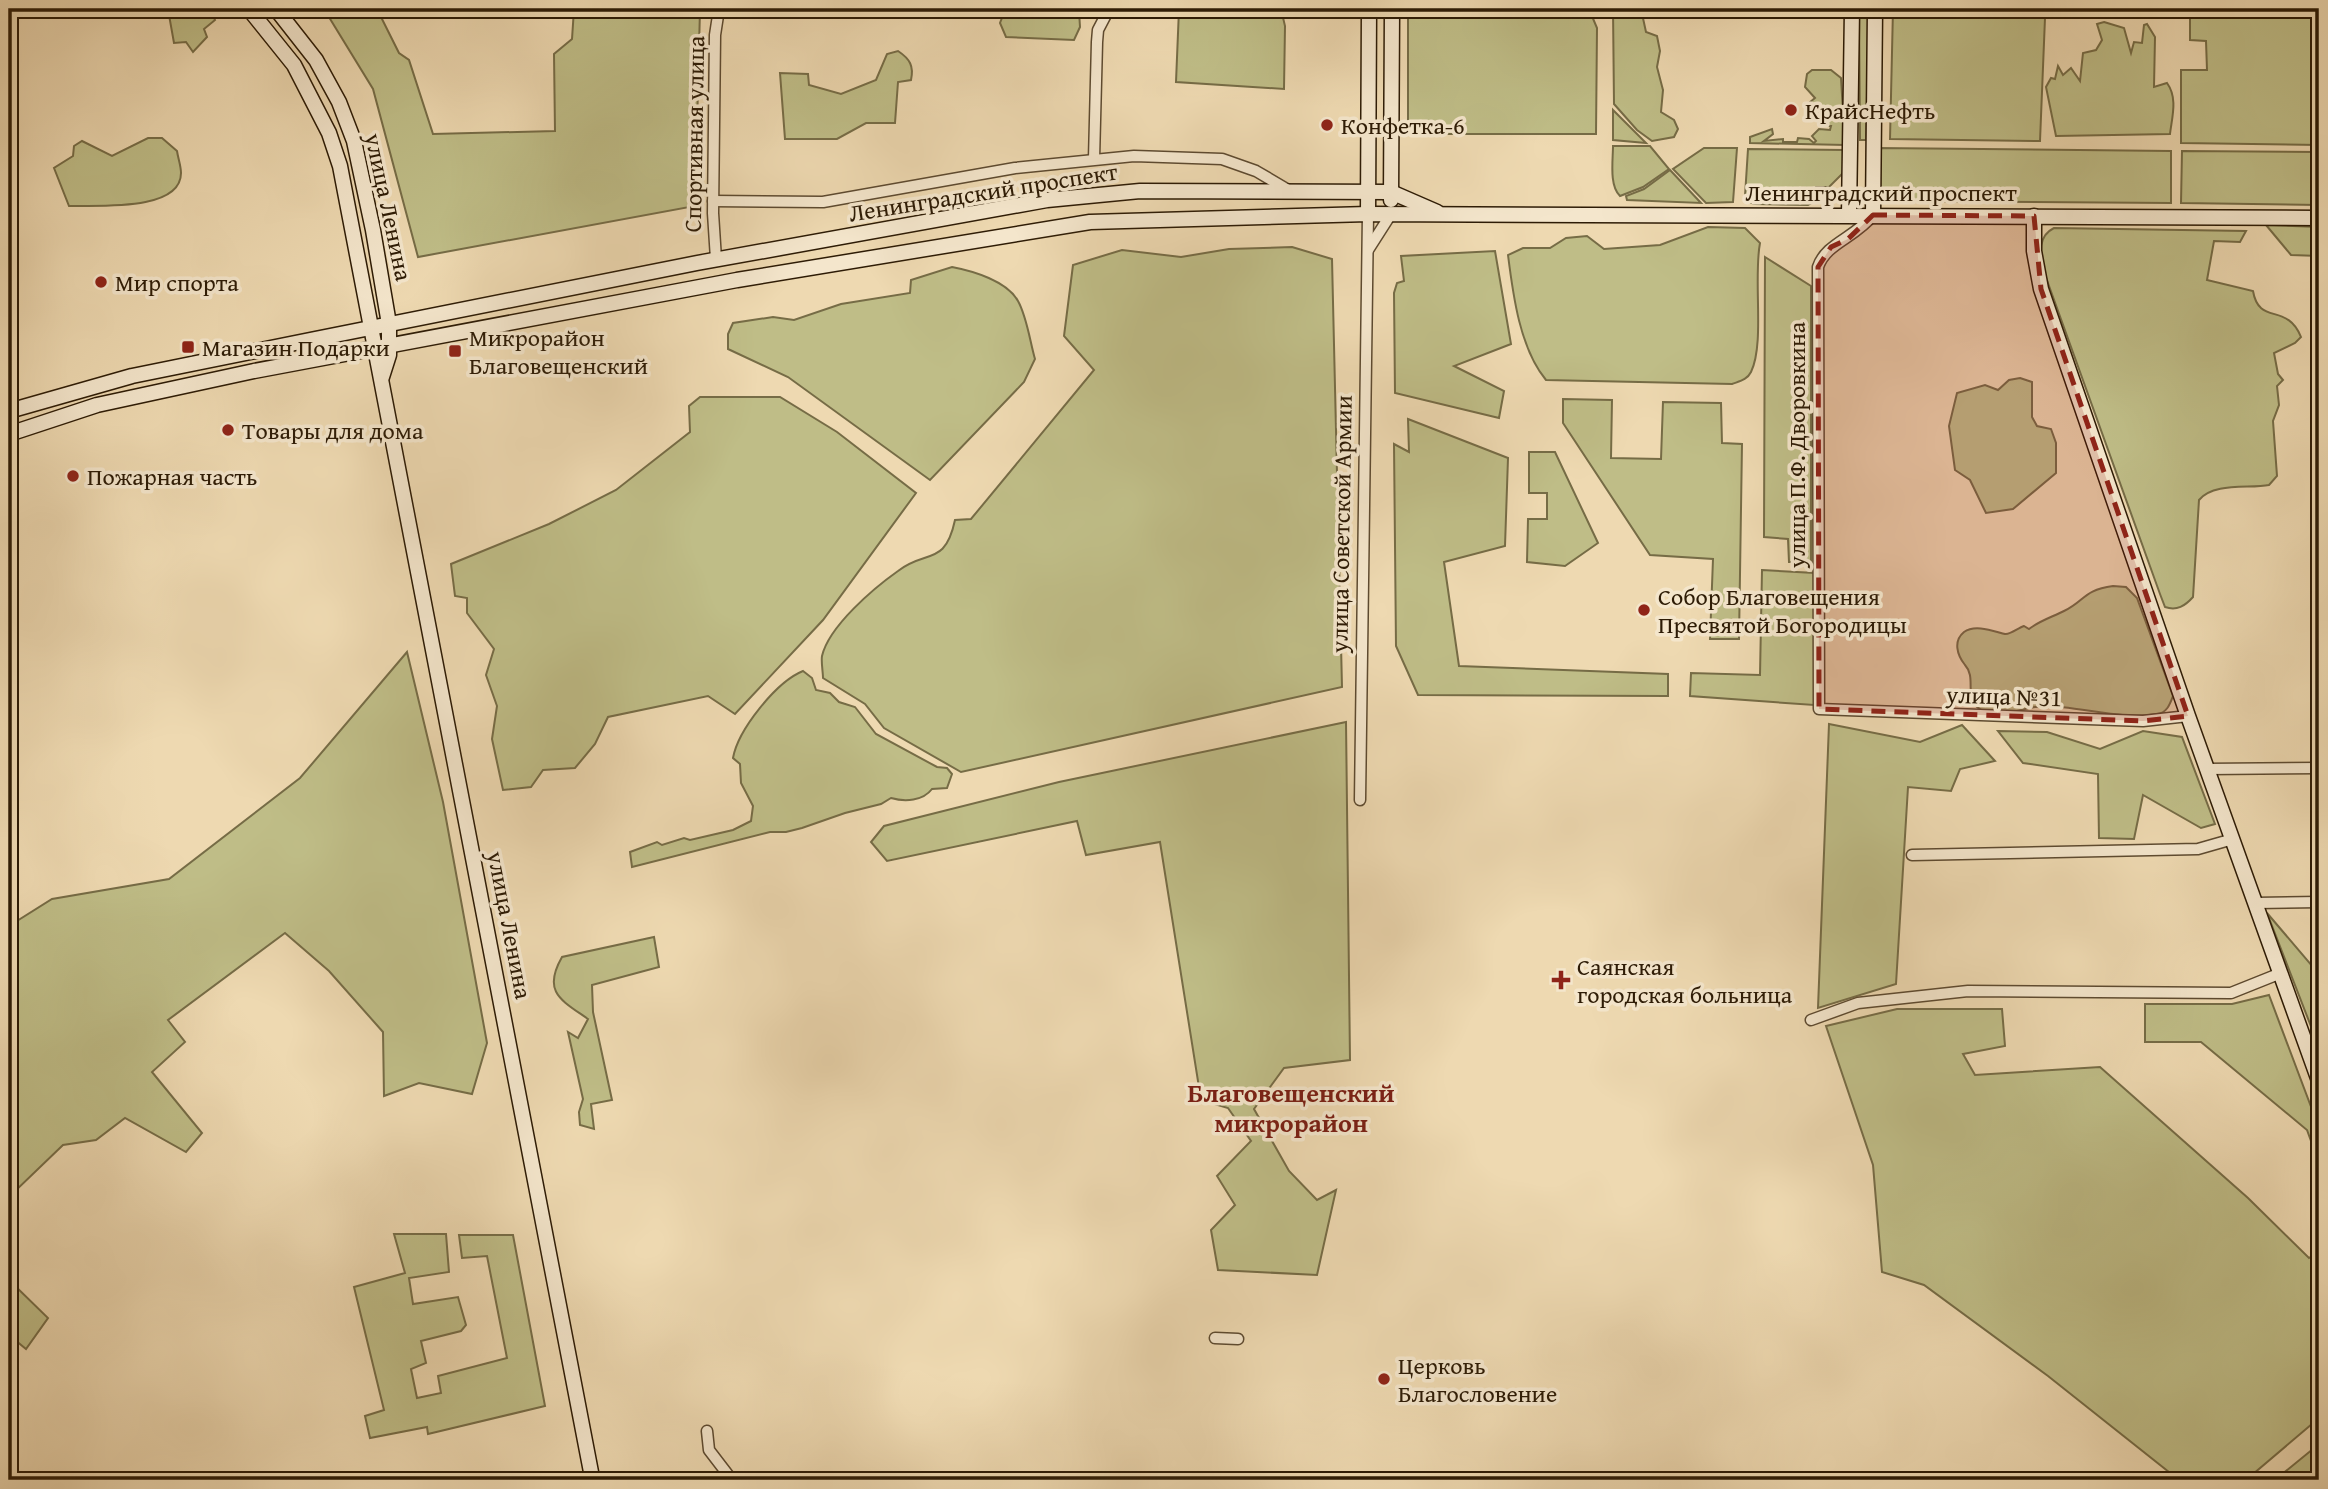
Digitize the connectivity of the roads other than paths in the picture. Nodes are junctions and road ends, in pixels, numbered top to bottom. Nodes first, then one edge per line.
1 (249, 9) edge
2 (276, 9) edge
3 (719, 9) edge
4 (1109, 9) edge
5 (1368, 9) edge
6 (1392, 9) edge
7 (1852, 9) edge
8 (1875, 9) edge
9 (310, 53) junction
10 (294, 65) junction
11 (1094, 159) junction
12 (1290, 191) junction
13 (1368, 191) junction
14 (1391, 192) junction
15 (713, 201) junction
16 (1368, 214) junction
17 (1391, 214) junction
18 (1442, 215) junction
19 (1849, 215) junction
20 (1873, 215) junction
21 (2034, 216) junction
22 (2319, 218) edge
23 (1848, 239) junction
24 (1368, 250) junction
25 (716, 259) junction
26 (697, 262) junction
27 (702, 287) junction
28 (389, 324) junction
29 (372, 328) junction
30 (383, 346) junction
31 (132, 376) junction
32 (136, 395) junction
33 (9, 411) edge
34 (9, 434) edge
35 (1819, 709) joint
36 (2188, 716) junction
37 (2319, 768) edge
38 (2207, 769) junction
39 (1360, 800) dead end
40 (2233, 839) junction
41 (1912, 855) dead end
42 (2319, 902) edge
43 (2256, 903) junction
44 (2281, 973) junction
45 (1811, 1020) dead end
46 (2319, 1081) edge
47 (1215, 1338) dead end
48 (1238, 1339) dead end
49 (707, 1431) dead end
50 (590, 1478) edge
51 (732, 1480) edge

1 - 10 main road, улица Ленина
2 - 9 main road, улица Ленина
3 - 15 street, Спортивная улица
4 - 11 street
5 - 13 main road, улица Советской Армии
6 - 14 main road
7 - 19 main road
8 - 20 main road
9 - 10 main road
9 - 28 main road, улица Ленина
10 - 29 main road, улица Ленина
11 - 12 street
11 - 15 street
12 - 13 main road, Ленинградский проспект
12 - 25 main road, Ленинградский проспект
13 - 14 main road, Ленинградский проспект
13 - 16 main road, улица Советской Армии
14 - 17 main road
14 - 18 main road, Ленинградский проспект
15 - 25 street, Спортивная улица
16 - 17 main road, Ленинградский проспект
16 - 24 street, улица Советской Армии
16 - 27 main road, Ленинградский проспект
17 - 18 main road, Ленинградский проспект
17 - 24 street
18 - 19 main road, Ленинградский проспект
19 - 20 main road, Ленинградский проспект
19 - 23 street
20 - 21 main road, Ленинградский проспект
20 - 23 street, улица П.Ф. Дворовкина
21 - 22 main road, Ленинградский проспект
21 - 36 main road
23 - 35 street, улица П.Ф. Дворовкина
24 - 39 street, улица Советской Армии
25 - 26 main road, Ленинградский проспект
26 - 27 main road
26 - 28 main road, Ленинградский проспект
27 - 30 main road, Ленинградский проспект
28 - 29 main road, Ленинградский проспект
28 - 30 main road, улица Ленина
29 - 30 main road, улица Ленина
29 - 31 main road, Ленинградский проспект
30 - 32 main road, Ленинградский проспект
30 - 50 main road, улица Ленина
31 - 32 main road
31 - 33 main road, Ленинградский проспект
32 - 34 main road, Ленинградский проспект
35 - 36 street, улица №31
36 - 38 main road
37 - 38 street
38 - 40 main road
40 - 41 street
40 - 43 main road
42 - 43 street
43 - 44 main road
44 - 45 street
44 - 46 main road
47 - 48 street
49 - 51 street

